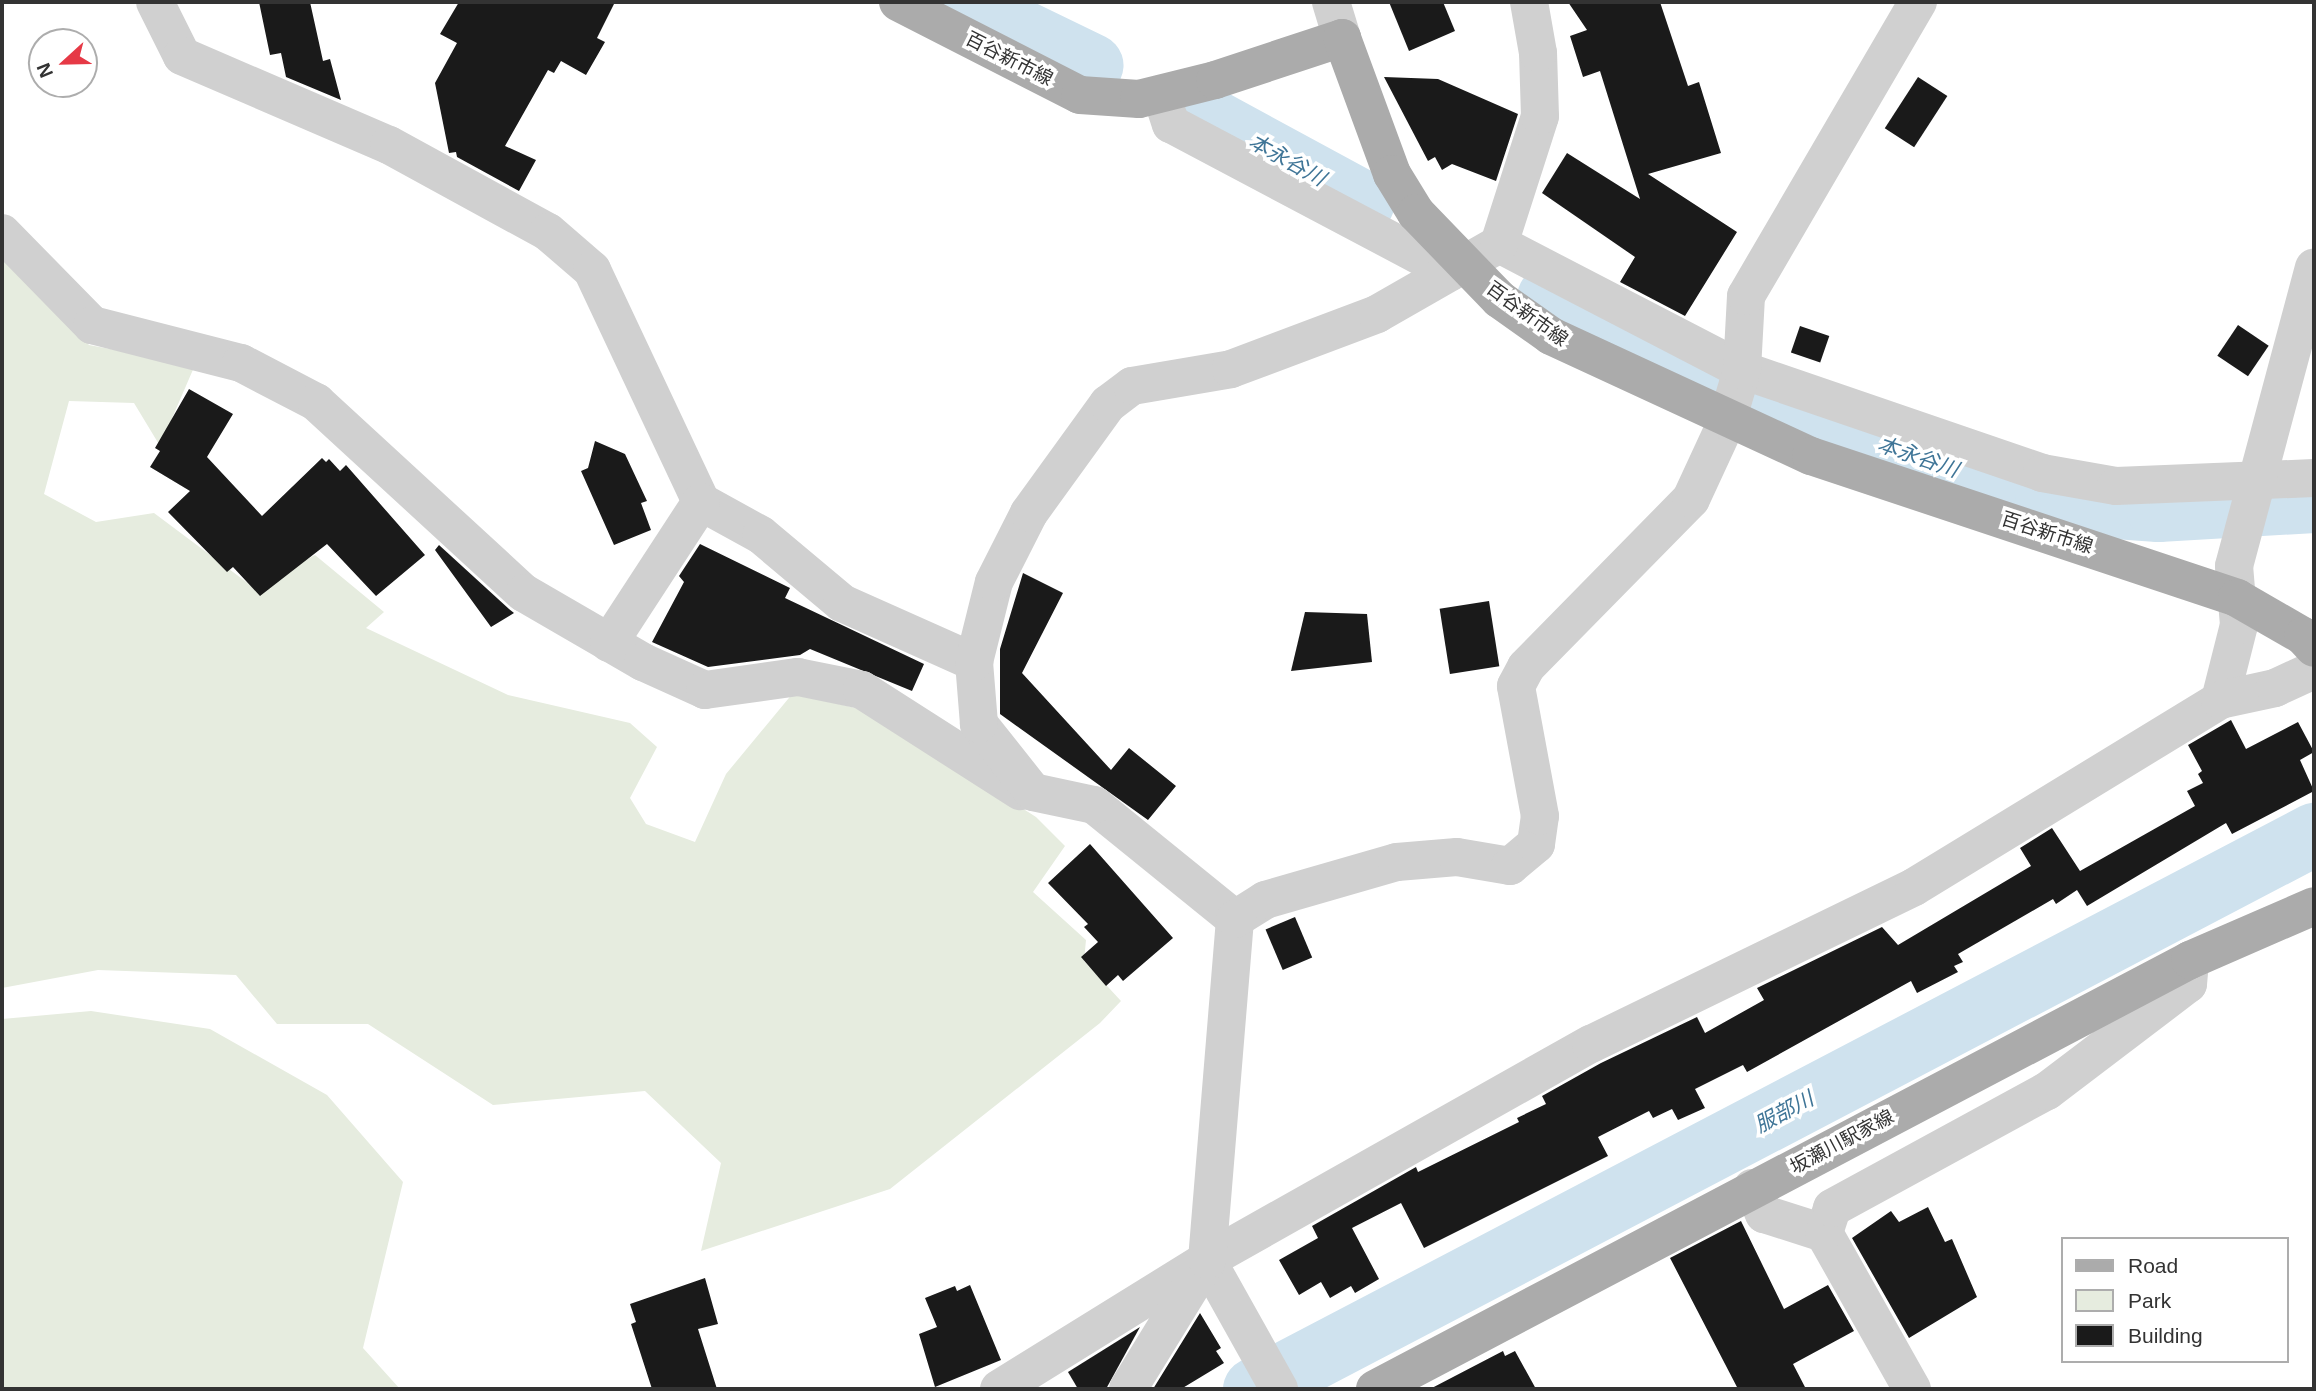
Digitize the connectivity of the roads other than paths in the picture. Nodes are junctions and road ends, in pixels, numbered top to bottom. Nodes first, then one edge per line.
1 (155, 2) edge
2 (898, 2) edge
3 (1331, 2) edge
4 (1529, 2) edge
5 (1918, 2) edge
6 (1342, 37) junction
7 (1161, 94) junction
8 (2, 233) edge
9 (1499, 244) junction
10 (1457, 268) junction
11 (2314, 268) edge
12 (1742, 370) junction
13 (1727, 421) junction
14 (2314, 478) edge
15 (2256, 483) junction
16 (701, 502) junction
17 (2235, 582) junction
18 (609, 643) junction
19 (2314, 648) edge
20 (974, 662) junction
21 (2314, 670) edge
22 (2220, 700) junction
23 (1033, 792) junction
24 (2314, 906) edge
25 (1235, 919) junction
26 (2190, 960) junction
27 (1752, 1188) junction
28 (1824, 1233) junction
29 (1207, 1260) junction
30 (999, 1389) edge
31 (1128, 1389) edge
32 (1279, 1389) edge
33 (1375, 1389) edge
34 (1912, 1389) edge

1 - 16 street
2 - 7 main road, 百谷新市線
3 - 6 street
4 - 9 street
5 - 12 street
6 - 7 main road, 百谷新市線
6 - 10 main road, 百谷新市線
7 - 10 street
8 - 18 street
9 - 10 street
9 - 12 street
10 - 13 main road, 百谷新市線
10 - 20 street
11 - 15 street
12 - 13 street
12 - 15 street
13 - 17 main road, 百谷新市線
13 - 25 street
14 - 15 street
15 - 17 street
16 - 18 street
16 - 20 street
17 - 19 main road, 百谷新市線
17 - 22 street
18 - 23 street
20 - 23 street
21 - 22 street
22 - 29 street
23 - 25 street
24 - 26 main road, 坂瀬川駅家線
25 - 29 street
26 - 27 main road, 坂瀬川駅家線
26 - 28 street
27 - 28 street
27 - 33 main road, 坂瀬川駅家線
28 - 34 street
29 - 30 street
29 - 31 street
29 - 32 street

